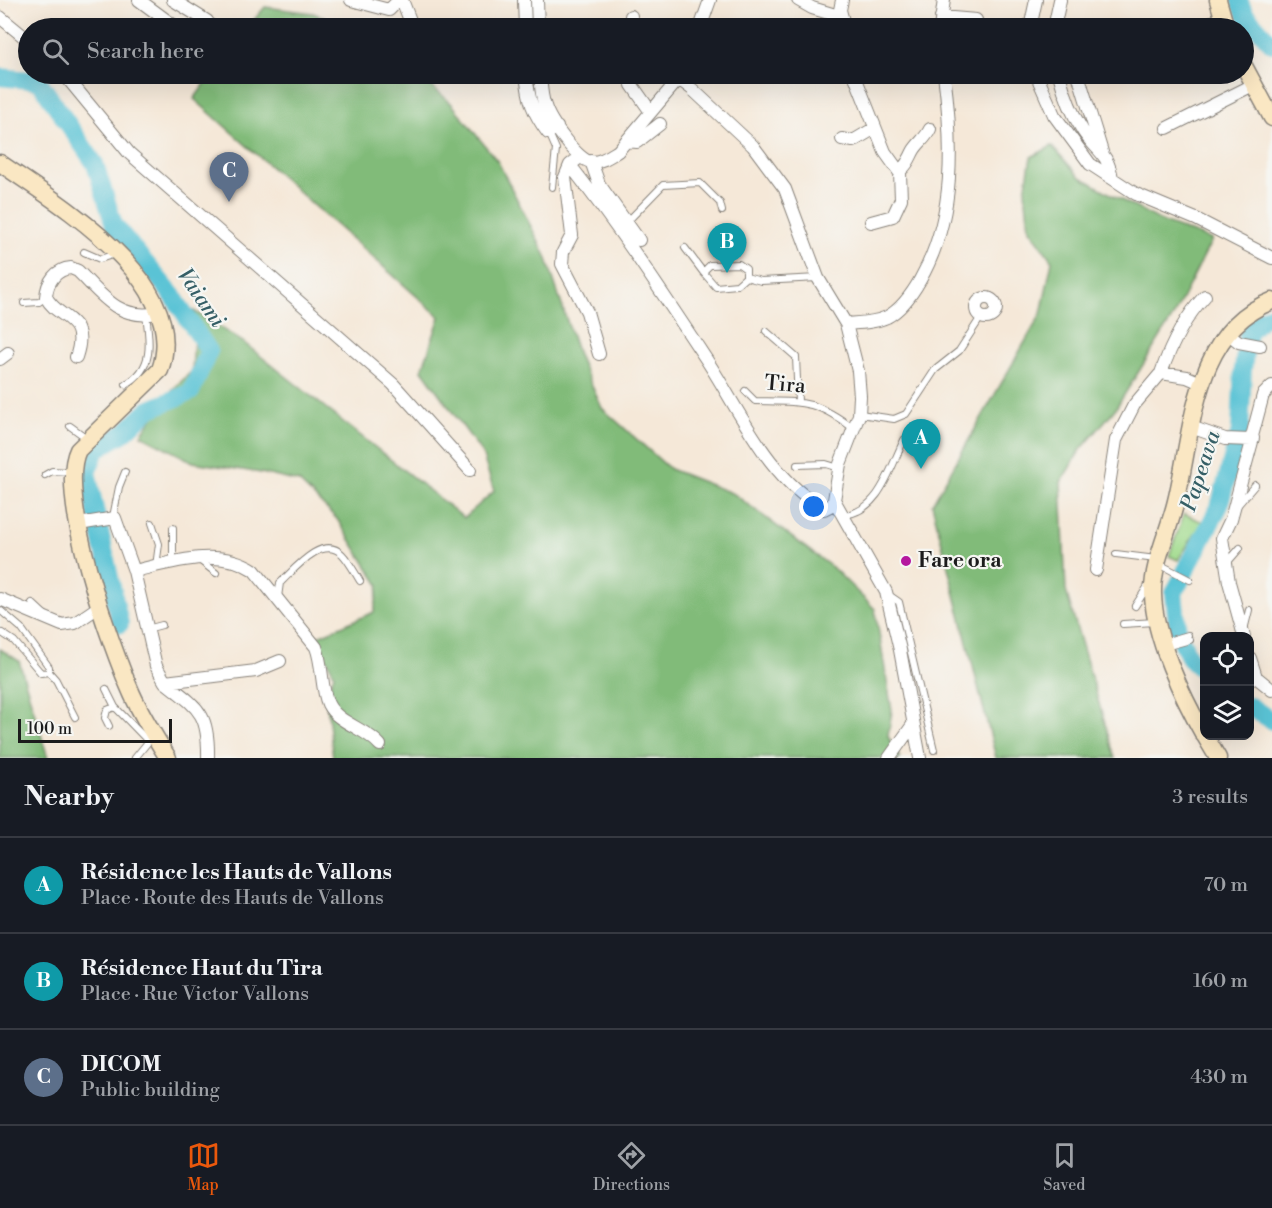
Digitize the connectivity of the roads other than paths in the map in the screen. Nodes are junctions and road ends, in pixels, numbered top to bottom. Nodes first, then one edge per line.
1 (139, 0) edge
2 (172, 0) edge
3 (351, 0) edge
4 (400, 0) edge
5 (524, 0) edge
6 (537, 0) edge
7 (710, 0) edge
8 (798, 0) edge
9 (842, 0) edge
10 (944, 0) edge
11 (1036, 0) edge
12 (1060, 0) edge
13 (1222, 1) edge
14 (0, 17) edge
15 (163, 18) edge
16 (202, 18) edge
17 (408, 18) edge
18 (525, 18) edge
19 (538, 18) edge
20 (704, 18) edge
21 (833, 18) edge
22 (844, 18) edge
23 (942, 18) edge
24 (1032, 18) edge
25 (1056, 18) edge
26 (1224, 18) edge
27 (18, 32) edge
28 (72, 84) edge
29 (527, 84) edge
30 (541, 84) edge
31 (632, 84) edge
32 (671, 84) edge
33 (686, 84) edge
34 (858, 84) edge
35 (945, 84) edge
36 (1040, 84) edge
37 (1062, 84) edge
38 (1081, 84) edge
39 (1252, 85) joint
40 (651, 112) junction
41 (1272, 118) edge
42 (660, 124) dead end
43 (875, 128) junction
44 (1167, 128) dead end
45 (930, 129) dead end
46 (553, 130) junction
47 (842, 139) dead end
48 (626, 141) junction
49 (1102, 153) junction
50 (580, 161) junction
51 (0, 163) edge
52 (897, 167) junction
53 (1112, 178) junction
54 (552, 187) dead end
55 (722, 211) dead end
56 (871, 222) dead end
57 (626, 223) junction
58 (639, 240) dead end
59 (685, 249) dead end
60 (84, 252) dead end
61 (118, 253) junction
62 (1272, 258) edge
63 (703, 272) junction
64 (746, 277) junction
65 (818, 278) junction
66 (1205, 296) dead end
67 (46, 297) junction
68 (1272, 301) edge
69 (24, 303) dead end
70 (152, 314) junction
71 (981, 317) dead end
72 (846, 324) junction
73 (766, 331) dead end
74 (1228, 334) junction
75 (1252, 344) dead end
76 (599, 354) dead end
77 (76, 357) dead end
78 (1161, 373) junction
79 (1201, 383) junction
80 (126, 384) dead end
81 (1272, 386) edge
82 (745, 391) dead end
83 (798, 402) junction
84 (859, 413) junction
85 (70, 426) dead end
86 (1191, 427) junction
87 (854, 429) junction
88 (89, 439) junction
89 (904, 440) dead end
90 (1242, 440) junction
91 (797, 465) dead end
92 (839, 468) junction
93 (470, 470) dead end
94 (72, 472) junction
95 (126, 472) dead end
96 (45, 475) dead end
97 (1255, 485) dead end
98 (836, 503) junction
99 (1233, 511) junction
100 (844, 515) junction
101 (109, 518) junction
102 (83, 523) junction
103 (152, 523) dead end
104 (173, 528) dead end
105 (1240, 548) dead end
106 (1116, 554) dead end
107 (197, 559) junction
108 (1159, 562) junction
109 (172, 563) junction
110 (1226, 564) junction
111 (156, 566) junction
112 (1096, 570) dead end
113 (135, 571) junction
114 (216, 573) dead end
115 (1190, 580) dead end
116 (360, 582) dead end
117 (1153, 584) junction
118 (886, 592) junction
119 (0, 599) edge
120 (278, 601) junction
121 (32, 603) dead end
122 (100, 606) junction
123 (1135, 606) dead end
124 (0, 610) edge
125 (1249, 610) dead end
126 (50, 621) junction
127 (1158, 621) junction
128 (1123, 624) dead end
129 (162, 626) dead end
130 (146, 630) junction
131 (1243, 632) edge
132 (1245, 632) edge
133 (2, 633) edge
134 (1189, 638) dead end
135 (1170, 643) junction
136 (280, 662) dead end
137 (1254, 671) edge
138 (49, 672) junction
139 (165, 682) junction
140 (1269, 684) edge
141 (106, 689) dead end
142 (115, 707) junction
143 (75, 717) dead end
144 (109, 726) dead end
145 (912, 726) junction
146 (1200, 726) edge
147 (152, 737) junction
148 (1208, 740) edge
149 (380, 745) dead end
150 (934, 750) dead end
151 (135, 758) edge
152 (168, 758) edge
153 (208, 758) edge
154 (889, 758) edge
155 (920, 758) edge
156 (1218, 758) edge

1 - 15 street
2 - 16 street
3 - 4 street
4 - 17 street
5 - 18 street
6 - 19 street
7 - 20 street
8 - 21 street
9 - 22 street
10 - 23 street
11 - 24 street
12 - 25 street
13 - 26 street
14 - 27 street
28 - 93 street
29 - 46 street
30 - 46 street
31 - 40 street
32 - 40 street
33 - 65 street
34 - 43 street
35 - 72 street
36 - 53 street
37 - 49 street
38 - 49 street
39 - 41 street
39 - 44 street
40 - 48 street
42 - 48 street
43 - 47 street
43 - 52 street
45 - 52 street
46 - 50 street
46 - 54 lane
48 - 50 street
49 - 53 street
50 - 57 street
50 - 76 street
50 - 98 street
51 - 61 street
52 - 56 street
53 - 62 street
55 - 57 lane
57 - 58 street
59 - 63 lane
60 - 61 lane
61 - 70 street
63 - 64 lane
63 - 64 lane
64 - 65 lane
65 - 72 street
66 - 78 street
67 - 69 lane
67 - 70 street
67 - 77 street
68 - 74 street
70 - 80 lane
70 - 88 street
71 - 84 lane
72 - 84 street
73 - 83 lane
74 - 75 street
74 - 79 street
78 - 79 street
78 - 112 street
79 - 86 street
81 - 90 street
82 - 83 lane, Tira
83 - 87 lane, Tira
84 - 87 street
85 - 88 lane
86 - 90 street
86 - 108 street
87 - 92 street
88 - 94 street
89 - 100 lane
90 - 99 street
91 - 92 lane
92 - 98 street
94 - 96 lane
94 - 102 street
95 - 101 lane
97 - 99 lane
98 - 100 street
99 - 110 street
100 - 118 street
101 - 102 street
101 - 113 street
102 - 122 street
103 - 111 lane
104 - 109 lane
105 - 110 lane
106 - 108 lane
107 - 109 street
107 - 114 lane
107 - 120 street
108 - 115 lane
108 - 117 street
109 - 111 street
110 - 131 street
111 - 113 street
113 - 130 street
116 - 120 lane
117 - 123 lane
117 - 127 street
118 - 145 street
118 - 150 lane
119 - 126 street
120 - 149 street
121 - 126 lane
122 - 126 street
122 - 147 street
124 - 138 lane
125 - 132 lane
127 - 128 lane
127 - 135 street
129 - 130 lane
130 - 139 street
133 - 138 lane
134 - 135 lane
135 - 146 street
136 - 139 street
137 - 140 street
138 - 143 lane
139 - 153 street
141 - 142 lane
142 - 144 lane
142 - 147 lane
145 - 154 street
145 - 155 street
147 - 151 lane
147 - 152 street
148 - 156 street

